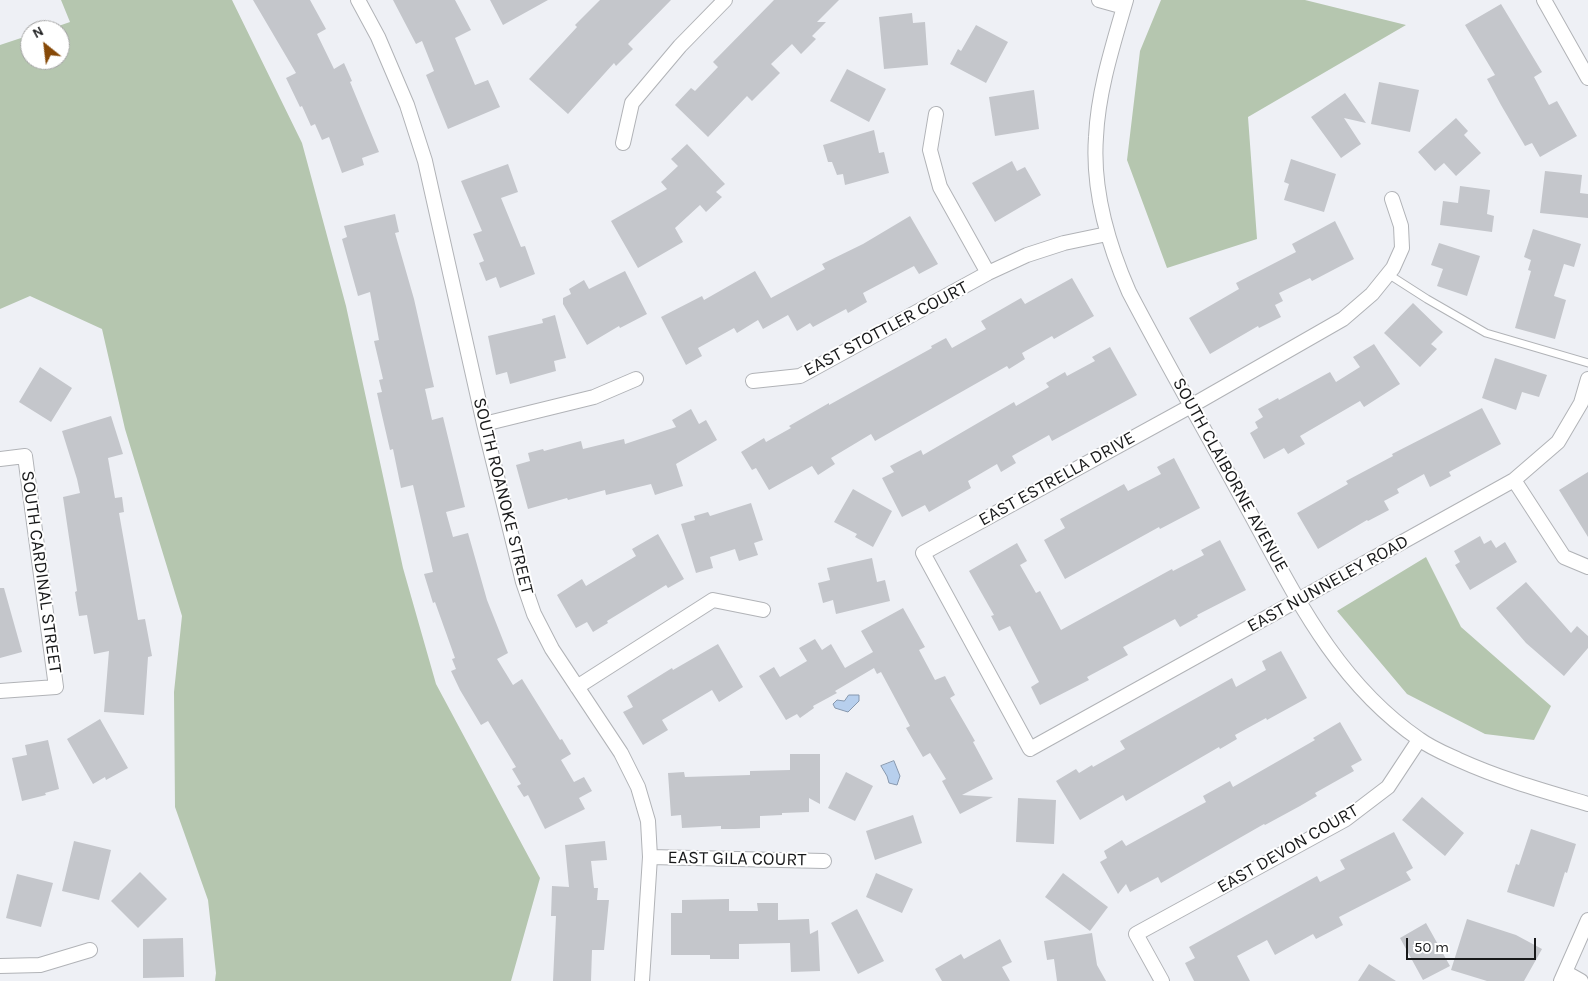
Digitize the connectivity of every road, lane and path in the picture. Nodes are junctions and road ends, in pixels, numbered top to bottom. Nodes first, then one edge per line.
1 (358, 0) edge
2 (725, 0) edge
3 (1099, 0) edge
4 (1544, 0) edge
5 (1125, 3) edge
6 (1588, 78) edge
7 (936, 114) dead end
8 (623, 143) dead end
9 (1392, 199) dead end
10 (1107, 234) junction
11 (988, 274) junction
12 (1388, 274) junction
13 (1588, 363) edge
14 (636, 379) dead end
15 (1588, 379) edge
16 (753, 381) dead end
17 (1191, 406) junction
18 (484, 424) junction
19 (0, 459) edge
20 (1514, 480) junction
21 (1588, 567) edge
22 (1299, 600) junction
23 (763, 610) dead end
24 (577, 687) junction
25 (0, 691) edge
26 (1419, 740) junction
27 (1030, 748) joint
28 (1588, 804) edge
29 (650, 857) junction
30 (824, 861) dead end
31 (1588, 920) edge
32 (90, 950) dead end
33 (0, 966) edge
34 (1563, 977) edge
35 (642, 981) edge
36 (1162, 981) edge
37 (1581, 981) edge

1 - 18 street, SOUTH ROANOKE STREET
2 - 8 street
3 - 5 street
4 - 6 street
5 - 10 street, SOUTH CLAIBORNE AVENUE
7 - 11 street
9 - 12 street, EAST ESTRELLA DRIVE
10 - 11 street, EAST STOTTLER COURT
10 - 17 street, SOUTH CLAIBORNE AVENUE
11 - 16 street, EAST STOTTLER COURT
12 - 13 lane
12 - 17 street, EAST ESTRELLA DRIVE
14 - 18 street
15 - 20 street, EAST NUNNELEY ROAD
17 - 22 street, SOUTH CLAIBORNE AVENUE
17 - 27 street, EAST ESTRELLA DRIVE
18 - 24 street, SOUTH ROANOKE STREET
19 - 25 street, SOUTH CARDINAL STREET
20 - 21 street
20 - 22 street, EAST NUNNELEY ROAD
22 - 26 street, SOUTH CLAIBORNE AVENUE
22 - 27 street, EAST NUNNELEY ROAD
23 - 24 street
24 - 29 street, SOUTH ROANOKE STREET
26 - 28 street, SOUTH CLAIBORNE AVENUE
26 - 36 street, EAST DEVON COURT
29 - 30 street, EAST GILA COURT
29 - 35 street, SOUTH ROANOKE STREET
31 - 34 street
32 - 33 street
34 - 37 street

